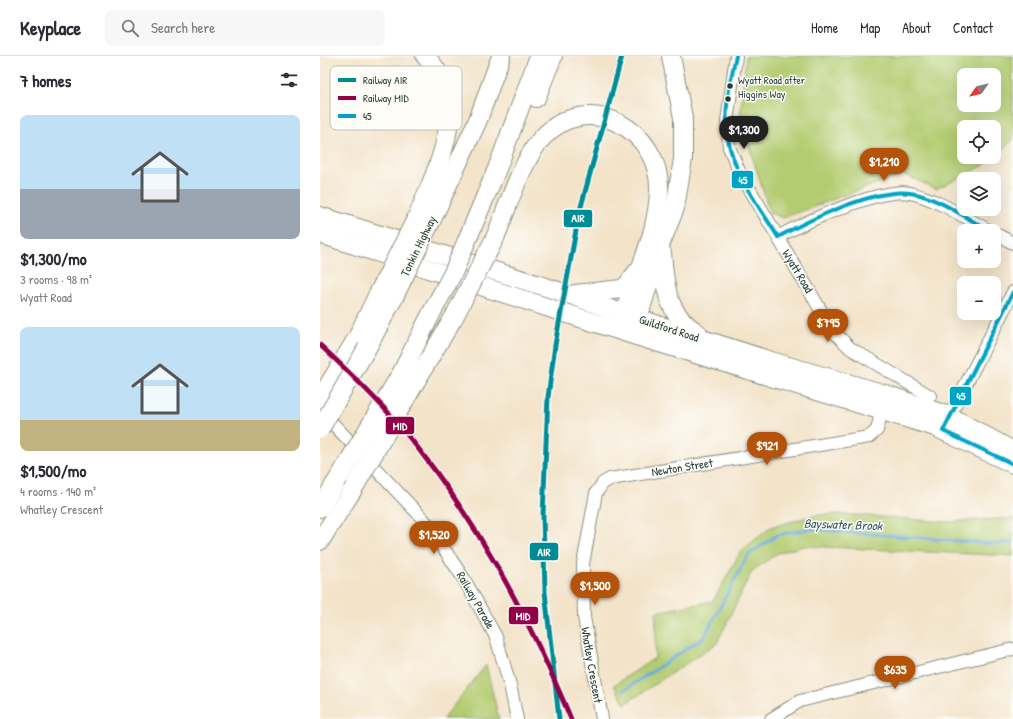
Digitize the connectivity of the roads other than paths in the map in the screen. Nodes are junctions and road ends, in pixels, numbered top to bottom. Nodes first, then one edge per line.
1 (425, 56) edge
2 (501, 56) edge
3 (539, 56) edge
4 (553, 56) edge
5 (671, 56) edge
6 (736, 56) edge
7 (432, 66) edge
8 (448, 130) edge
9 (497, 169) junction
10 (320, 216) edge
11 (425, 216) junction
12 (976, 224) edge
13 (320, 234) edge
14 (1001, 237) edge
15 (778, 238) junction
16 (661, 242) junction
17 (1013, 243) edge
18 (640, 266) junction
19 (1013, 292) edge
20 (570, 295) junction
21 (629, 324) junction
22 (362, 343) junction
23 (715, 343) junction
24 (409, 376) junction
25 (885, 394) junction
26 (930, 396) dead end
27 (320, 399) edge
28 (320, 410) edge
29 (881, 412) junction
30 (946, 423) junction
31 (320, 429) edge
32 (1013, 451) edge
33 (1013, 464) edge
34 (596, 493) joint
35 (320, 508) edge
36 (320, 541) edge
37 (1013, 649) edge
38 (775, 717) edge
39 (517, 719) edge
40 (602, 719) edge

1 - 7 highway
2 - 11 highway, Tonkin Highway
3 - 9 highway
4 - 9 highway
5 - 16 highway
6 - 15 street, Wyatt Road
8 - 11 highway
9 - 24 highway, bridge
10 - 20 highway, Guildford Road
11 - 22 highway, Tonkin Highway, bridge
12 - 15 street
13 - 21 highway, Guildford Road
14 - 17 street
15 - 26 street, Wyatt Road
16 - 21 highway
16 - 23 highway
18 - 20 highway
18 - 21 highway
18 - 24 highway, bridge
19 - 30 street
20 - 21 highway, Guildford Road
21 - 23 highway, Guildford Road
21 - 29 highway, Guildford Road
22 - 27 highway
22 - 31 highway, Tonkin Highway, bridge
23 - 25 highway, Guildford Road
24 - 35 highway, bridge
24 - 36 highway, bridge
25 - 29 street, Newton Street
25 - 30 highway, Guildford Road
28 - 39 street, Railway Parade
29 - 30 highway, Guildford Road
29 - 34 street, Newton Street
30 - 32 highway, Guildford Road
30 - 33 highway, Guildford Road
34 - 40 street, Whatley Crescent
37 - 38 street

